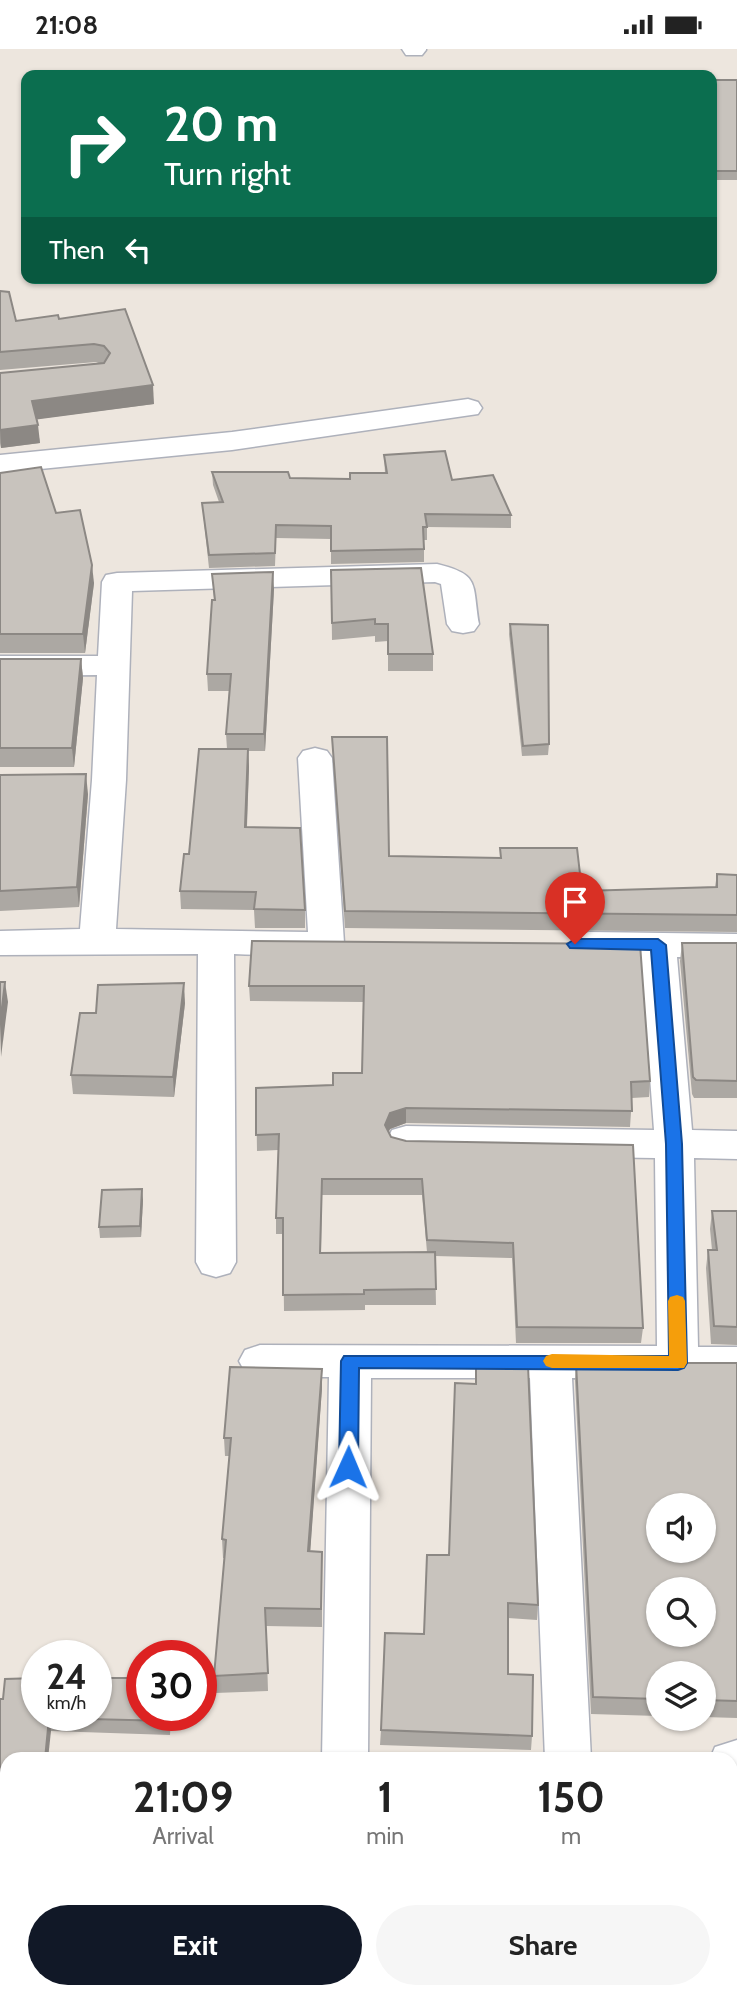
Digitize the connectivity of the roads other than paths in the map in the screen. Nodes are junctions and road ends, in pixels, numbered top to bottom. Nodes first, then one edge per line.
1 (468, 408) dead end
2 (0, 464) edge
3 (463, 624) dead end
4 (114, 665) junction
5 (0, 666) edge
6 (315, 758) dead end
7 (97, 941) junction
8 (216, 942) junction
9 (0, 943) edge
10 (561, 944) edge
11 (658, 945) junction
12 (737, 946) edge
13 (406, 1140) edge
14 (674, 1144) junction
15 (737, 1145) edge
16 (216, 1262) dead end
17 (260, 1361) dead end
18 (350, 1361) junction
19 (550, 1361) junction
20 (678, 1363) junction
21 (737, 1363) edge
22 (345, 1752) edge
23 (568, 1752) edge

1 - 2 street
3 - 4 street
4 - 5 street
4 - 7 street
6 - 8 street
7 - 8 street
7 - 9 street
8 - 16 street
10 - 11 street
11 - 12 street
11 - 14 street
13 - 14 street
14 - 15 street
14 - 20 street
17 - 18 street
18 - 19 street
18 - 22 street
19 - 20 street
19 - 23 street
20 - 21 street

